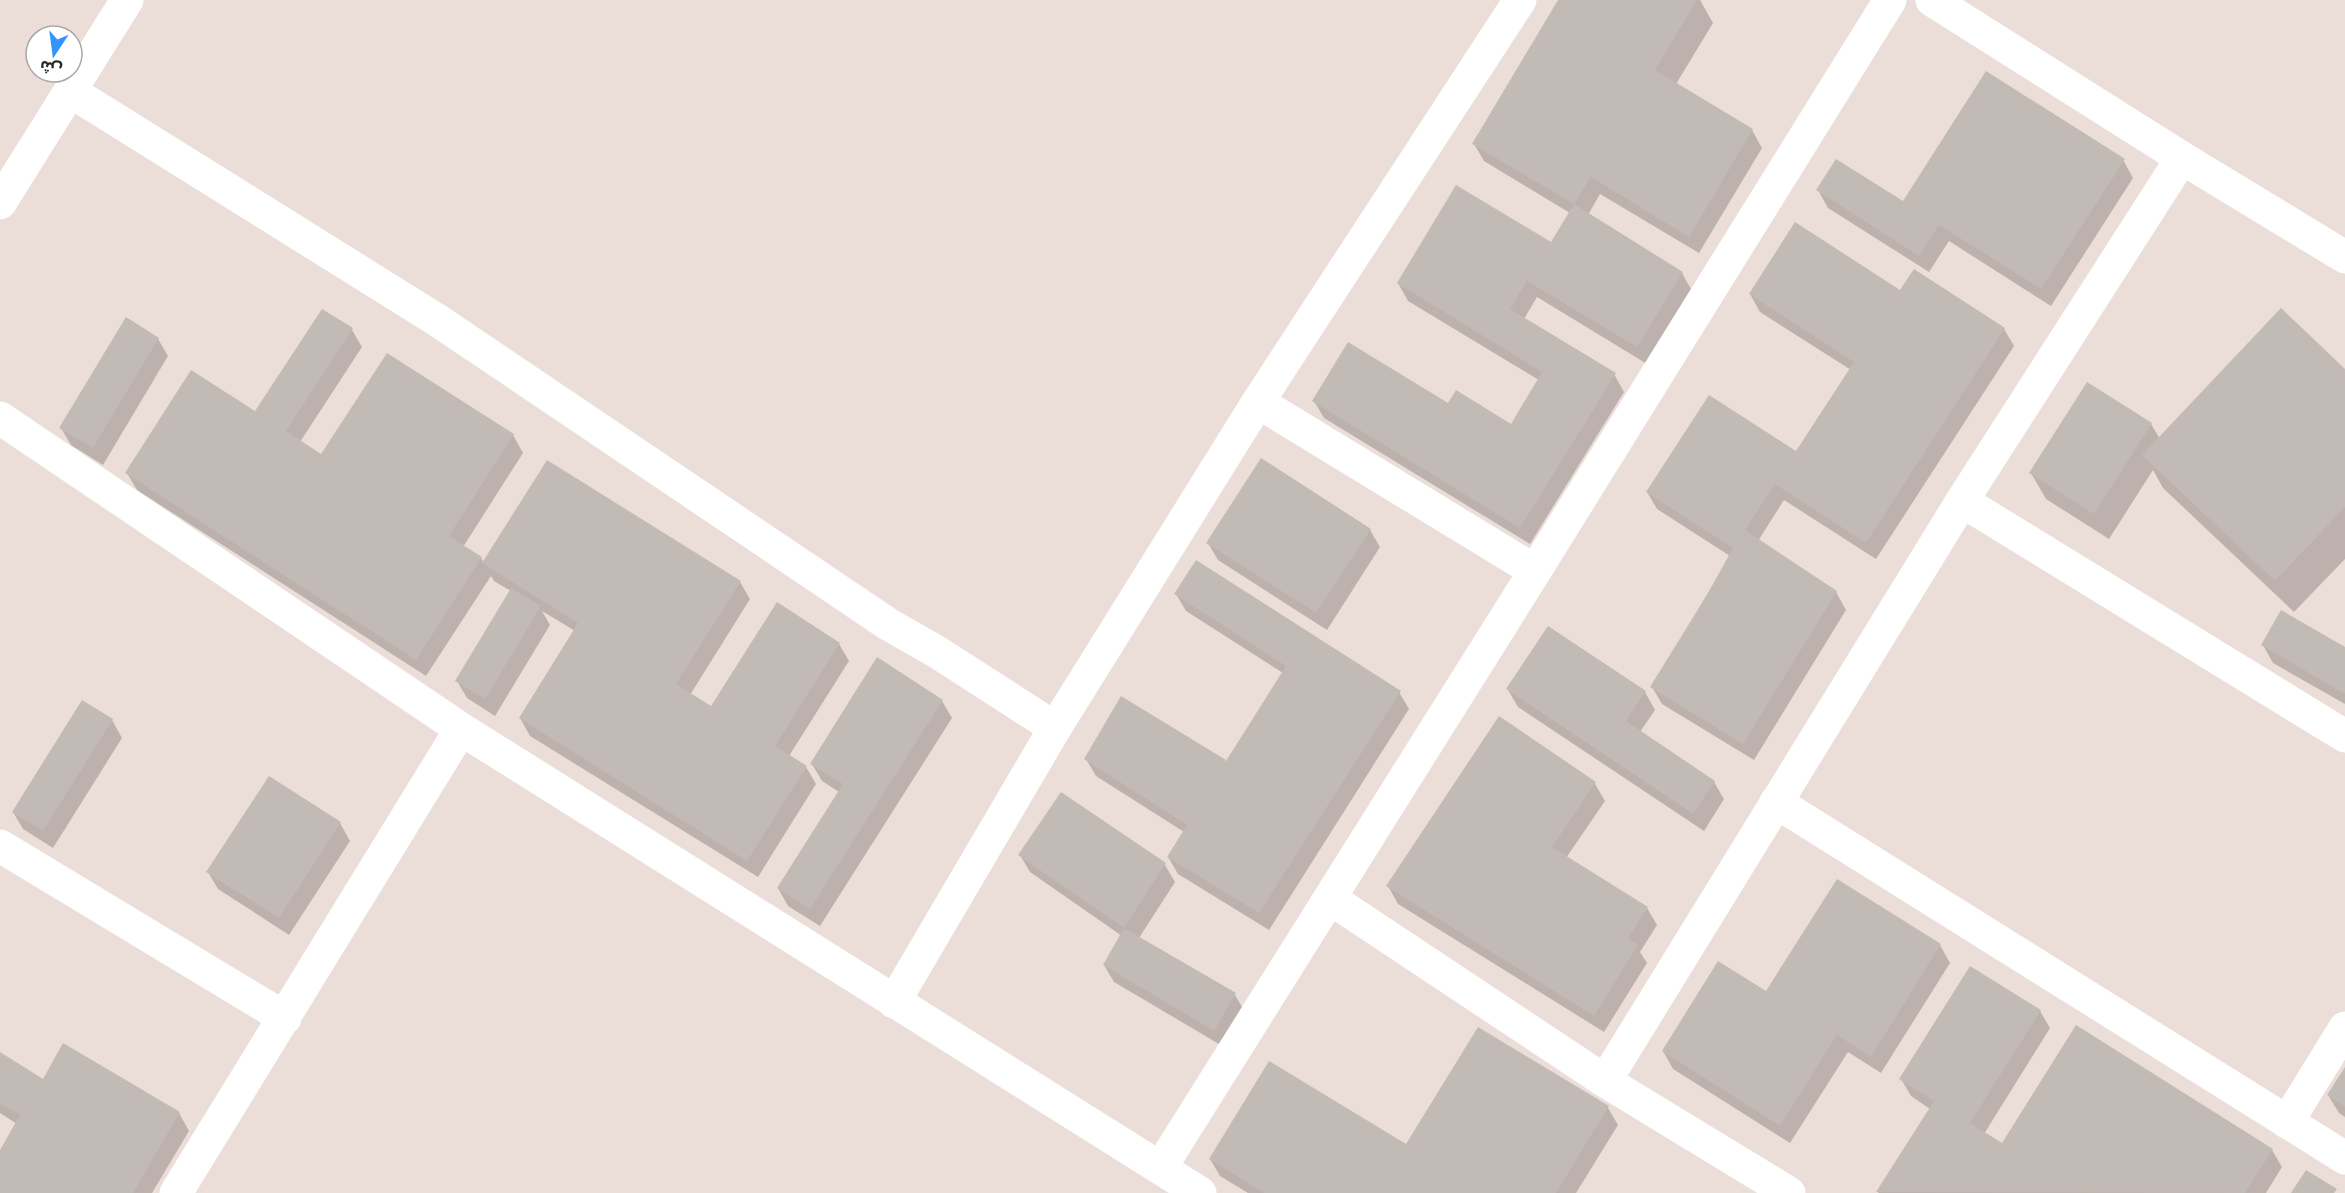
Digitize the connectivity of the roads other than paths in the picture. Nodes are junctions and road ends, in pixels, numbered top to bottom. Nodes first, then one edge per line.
1 (127, 0) edge
2 (1521, 0) edge
3 (1890, 0) edge
4 (1932, 0) edge
5 (70, 91) junction
6 (2182, 158) junction
7 (0, 203) edge
8 (2345, 257) edge
9 (1258, 402) junction
10 (0, 418) edge
11 (1962, 501) junction
12 (1535, 571) junction
13 (1054, 728) junction
14 (461, 729) junction
15 (2345, 736) edge
16 (1776, 802) junction
17 (3, 854) edge
18 (1331, 899) junction
19 (894, 1002) junction
20 (285, 1018) junction
21 (2345, 1028) edge
22 (1605, 1081) junction
23 (2287, 1122) junction
24 (2345, 1158) edge
25 (1161, 1167) junction
26 (180, 1192) edge
27 (1200, 1193) edge
28 (1789, 1193) edge

1 - 5 street
2 - 9 street
3 - 12 street
4 - 6 street
5 - 7 street
5 - 13 street
6 - 8 street
6 - 11 street
9 - 12 street
9 - 13 street
10 - 14 street
11 - 15 street
11 - 16 street
12 - 18 street
13 - 19 street
14 - 19 street
14 - 20 street
16 - 22 street
16 - 23 street
17 - 20 street
18 - 22 street
18 - 25 street
19 - 25 street
20 - 26 street
21 - 23 street
22 - 28 street
23 - 24 street
25 - 27 street

